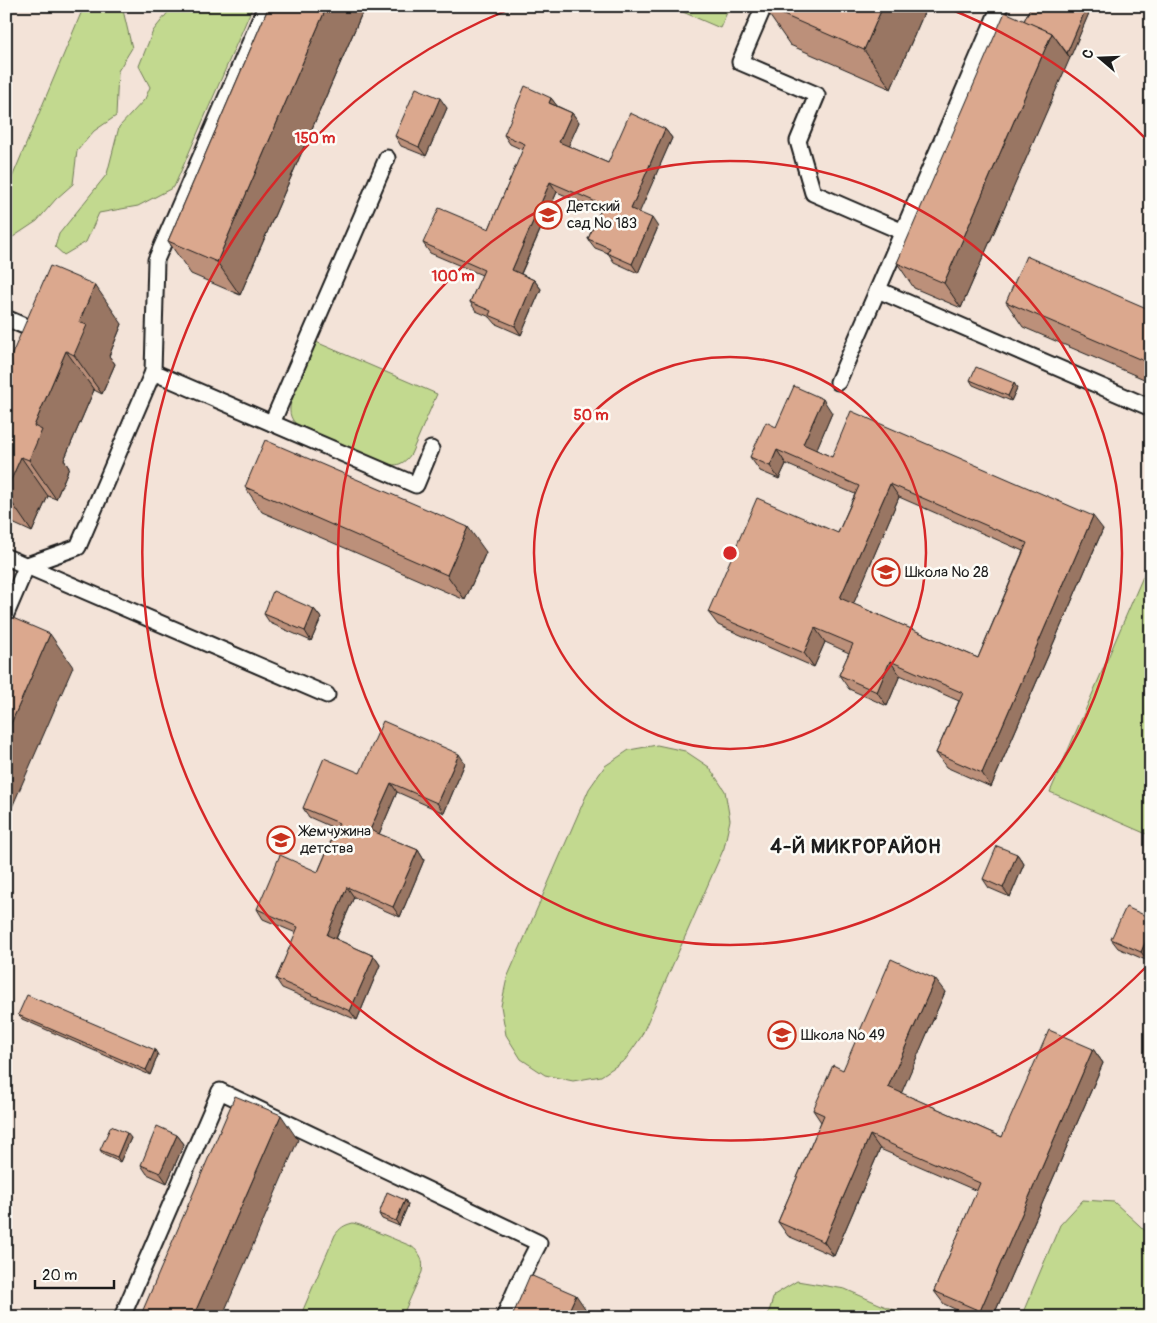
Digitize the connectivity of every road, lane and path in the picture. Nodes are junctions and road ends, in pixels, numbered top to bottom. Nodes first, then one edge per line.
1 (266, 6) edge
2 (764, 6) edge
3 (1000, 6) edge
4 (387, 158) dead end
5 (903, 232) junction
6 (878, 290) junction
7 (6, 318) edge
8 (30, 350) edge
9 (153, 372) junction
10 (838, 382) dead end
11 (1151, 408) edge
12 (272, 423) junction
13 (432, 449) dead end
14 (6, 557) edge
15 (27, 565) junction
16 (6, 614) edge
17 (326, 695) dead end
18 (122, 1317) edge
19 (504, 1317) edge

1 - 9 lane
2 - 5 lane
3 - 5 lane
4 - 12 lane
5 - 6 lane
6 - 10 lane
6 - 11 lane
7 - 8 lane
9 - 12 lane
9 - 15 lane
12 - 13 lane
14 - 15 lane
15 - 16 lane
15 - 17 lane
18 - 19 lane

